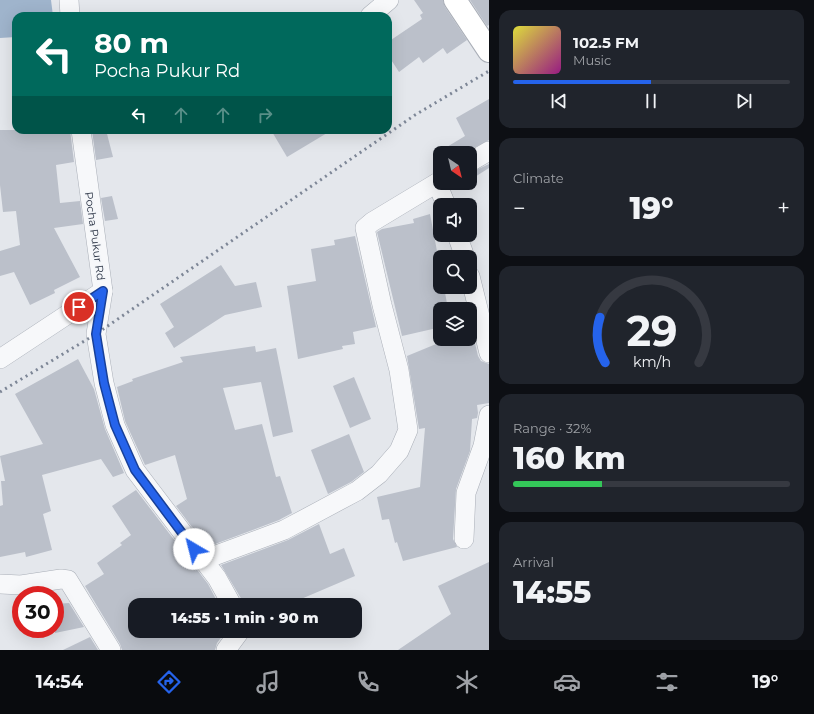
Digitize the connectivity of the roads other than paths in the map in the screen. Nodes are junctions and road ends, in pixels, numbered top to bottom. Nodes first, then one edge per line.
1 (69, 0) edge
2 (389, 0) edge
3 (455, 0) edge
4 (70, 12) edge
5 (375, 12) edge
6 (489, 51) edge
7 (82, 134) edge
8 (489, 151) edge
9 (477, 158) edge
10 (433, 186) edge
11 (103, 291) junction
12 (474, 294) edge
13 (489, 353) edge
14 (0, 359) edge
15 (489, 415) edge
16 (464, 539) dead end
17 (203, 560) junction
18 (0, 584) edge
19 (228, 598) edge
20 (235, 638) edge
21 (112, 650) edge
22 (226, 650) edge

1 - 4 street
2 - 5 street
3 - 6 main road
7 - 11 street, Pocha Pukur Rd
8 - 9 street
10 - 17 street
11 - 14 street, Pocha Pukur Rd
11 - 17 street
12 - 13 street
15 - 16 street
17 - 19 street
18 - 21 street
20 - 22 street

